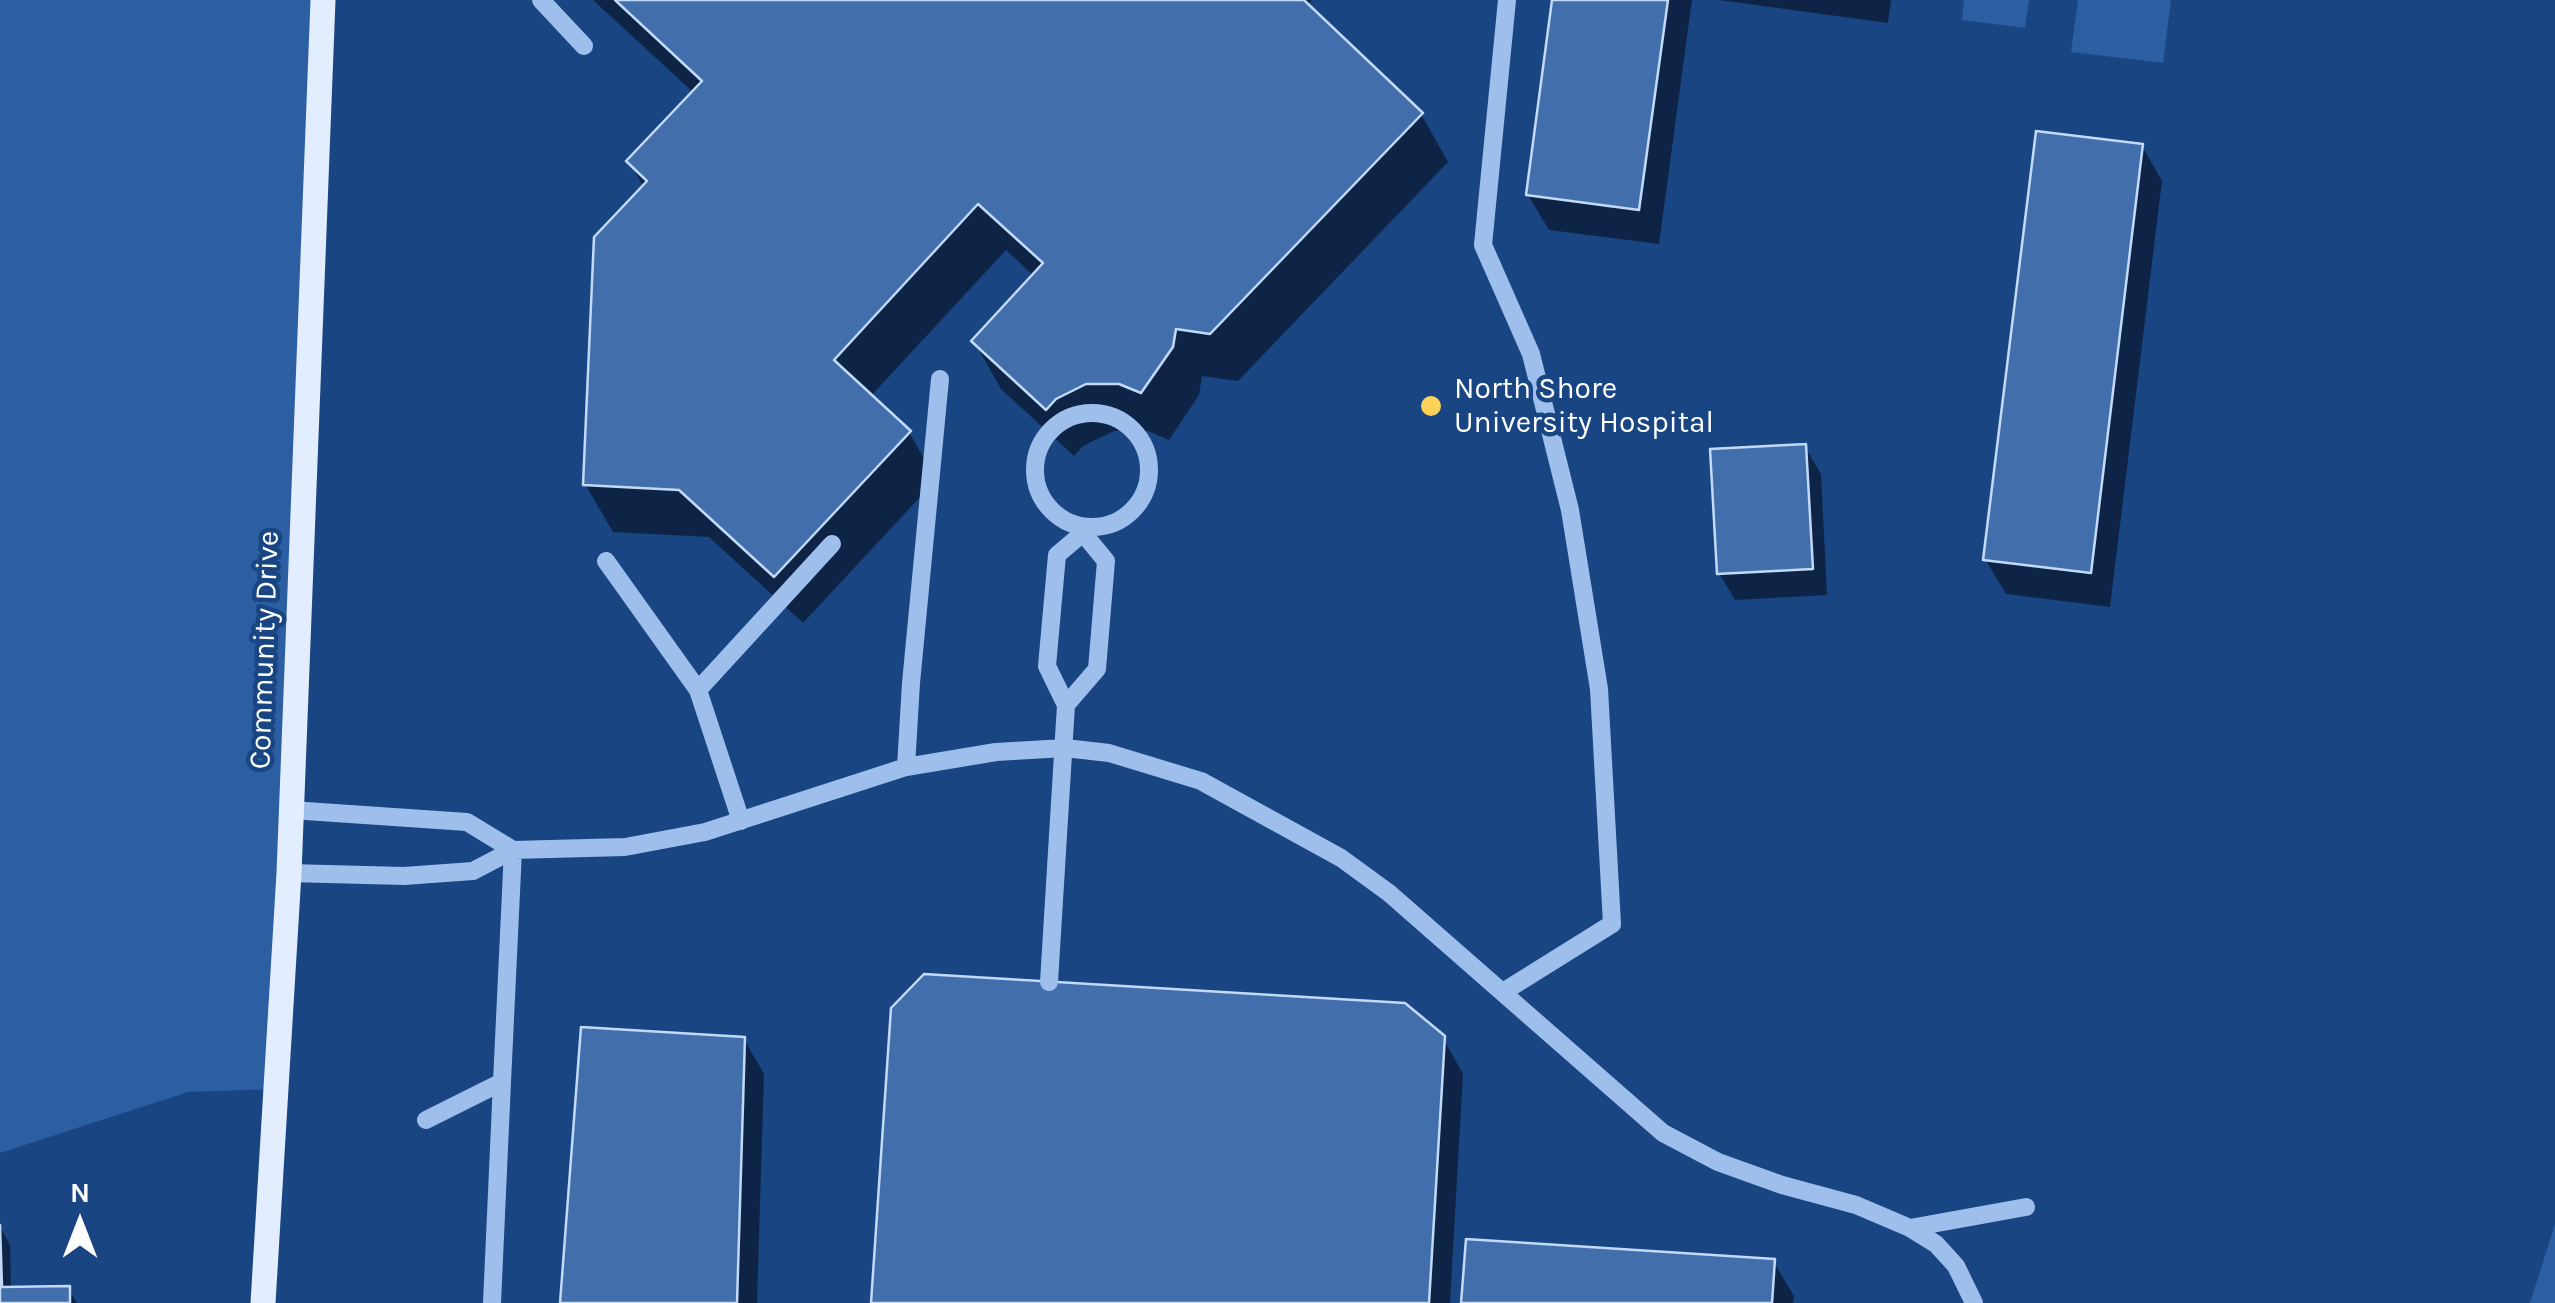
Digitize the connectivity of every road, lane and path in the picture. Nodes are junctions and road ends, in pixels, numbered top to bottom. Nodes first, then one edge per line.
1 (323, 0) edge
2 (541, 0) edge
3 (1507, 0) edge
4 (584, 46) dead end
5 (940, 379) dead end
6 (1083, 530) junction
7 (832, 544) dead end
8 (606, 560) dead end
9 (698, 690) junction
10 (1066, 705) junction
11 (1065, 748) junction
12 (906, 766) junction
13 (291, 810) junction
14 (741, 820) junction
15 (513, 850) junction
16 (289, 873) junction
17 (1050, 982) dead end
18 (1503, 992) junction
19 (502, 1082) junction
20 (426, 1120) dead end
21 (2026, 1206) dead end
22 (1910, 1228) junction
23 (262, 1303) edge
24 (492, 1303) edge
25 (1974, 1303) edge

1 - 13 main road, Community Drive
2 - 4 lane
3 - 18 lane
5 - 12 lane
6 - 6 lane
6 - 10 lane
6 - 10 lane
7 - 9 lane
8 - 9 lane
9 - 14 lane
10 - 11 lane
11 - 12 lane
11 - 17 lane
11 - 18 lane
12 - 14 lane
13 - 15 lane
13 - 16 main road, Community Drive
14 - 15 lane
15 - 16 lane
15 - 19 lane
16 - 23 main road, Community Drive
18 - 22 lane
19 - 20 lane
19 - 24 lane
21 - 22 lane
22 - 25 lane

